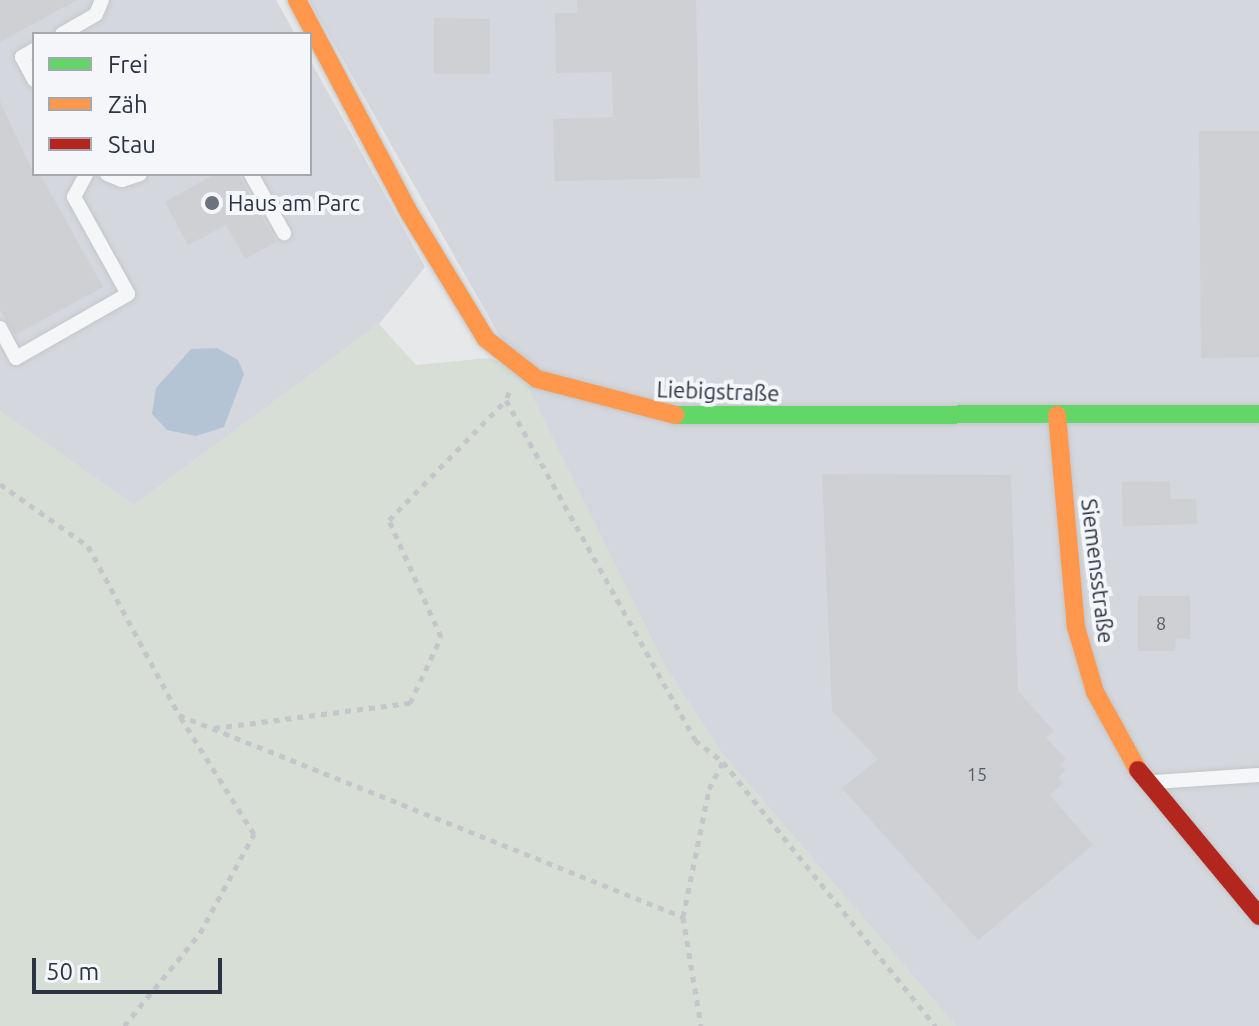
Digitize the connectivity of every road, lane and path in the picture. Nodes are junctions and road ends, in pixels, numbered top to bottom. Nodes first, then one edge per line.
1 (102, 0) edge
2 (297, 0) edge
3 (65, 32) edge
4 (310, 32) edge
5 (315, 44) edge
6 (32, 51) edge
7 (32, 76) edge
8 (85, 176) edge
9 (112, 176) edge
10 (134, 176) edge
11 (252, 176) edge
12 (284, 233) dead end
13 (0, 328) edge
14 (519, 369) junction
15 (506, 400) junction
16 (1259, 414) edge
17 (1057, 415) junction
18 (0, 484) edge
19 (179, 715) junction
20 (213, 728) junction
21 (723, 762) junction
22 (1259, 775) edge
23 (1146, 782) junction
24 (1259, 916) edge
25 (683, 917) junction
26 (124, 1026) edge
27 (701, 1026) edge
28 (935, 1026) edge

1 - 3 lane
2 - 4 street, Liebigstraße
5 - 14 street, Liebigstraße
6 - 7 lane
8 - 13 lane
9 - 10 lane
11 - 12 lane
14 - 15 path
14 - 17 street, Liebigstraße
15 - 20 path
15 - 21 path
16 - 17 street, Liebigstraße
17 - 23 street, Siemensstraße
18 - 19 path
19 - 20 path
19 - 26 path
20 - 25 path
21 - 25 path
21 - 28 path
22 - 23 lane
23 - 24 street, Siemensstraße
25 - 27 path

